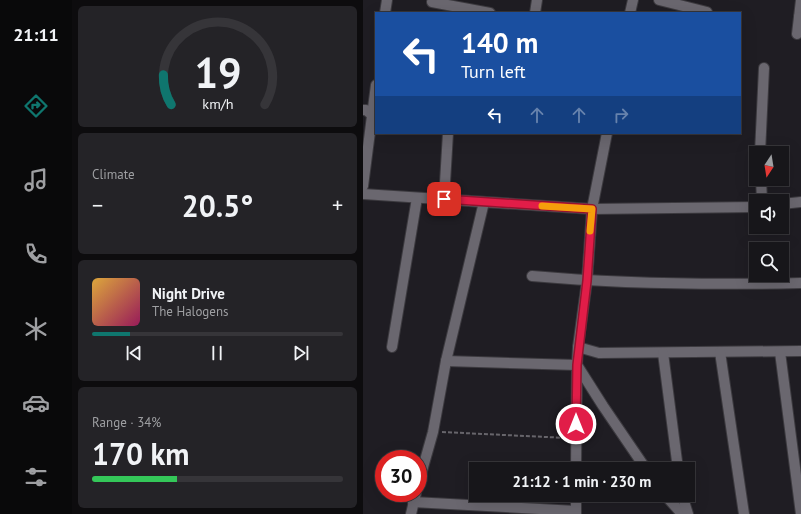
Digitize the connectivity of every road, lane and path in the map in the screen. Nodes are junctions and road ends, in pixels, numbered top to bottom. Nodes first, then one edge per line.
1 (387, 0) edge
2 (537, 0) edge
3 (633, 0) edge
4 (659, 0) edge
5 (801, 0) edge
6 (432, 2) dead end
7 (385, 12) edge
8 (486, 12) edge
9 (535, 12) edge
10 (630, 12) edge
11 (707, 12) edge
12 (800, 17) edge
13 (797, 34) dead end
14 (764, 68) dead end
15 (375, 88) edge
16 (368, 112) edge
17 (448, 134) edge
18 (607, 134) edge
19 (760, 146) edge
20 (363, 186) edge
21 (363, 194) edge
22 (417, 198) junction
23 (444, 199) junction
24 (483, 202) junction
25 (801, 202) edge
26 (789, 203) edge
27 (749, 207) edge
28 (592, 209) junction
29 (532, 276) dead end
30 (587, 281) junction
31 (801, 283) edge
32 (578, 347) junction
33 (392, 348) dead end
34 (801, 350) edge
35 (720, 352) junction
36 (780, 352) junction
37 (663, 353) junction
38 (446, 361) junction
39 (577, 365) junction
40 (433, 432) junction
41 (576, 438) junction
42 (427, 453) edge
43 (576, 462) edge
44 (641, 462) edge
45 (677, 462) edge
46 (427, 499) edge
47 (414, 502) edge
48 (671, 502) edge
49 (684, 502) edge
50 (576, 512) edge
51 (411, 514) edge
52 (682, 514) edge
53 (688, 514) edge
54 (744, 514) edge
55 (801, 514) edge

1 - 7 street
2 - 9 street
3 - 10 street
4 - 11 street
5 - 12 street
6 - 8 street
12 - 13 street
14 - 19 street
15 - 16 street
16 - 20 street
17 - 23 street
18 - 28 street
21 - 22 street
22 - 23 street
22 - 33 street
23 - 24 street
24 - 28 street
24 - 38 street
25 - 26 street
27 - 28 street
28 - 30 street
29 - 30 street
30 - 31 street
30 - 32 street
32 - 37 street
32 - 39 street
34 - 36 street
35 - 36 street
35 - 37 street
35 - 54 street
36 - 55 street
37 - 45 street
38 - 39 street
38 - 40 street
39 - 41 street
39 - 44 street
40 - 41 path
40 - 42 street
41 - 43 street
46 - 50 street
47 - 51 street
48 - 52 street
49 - 53 street

